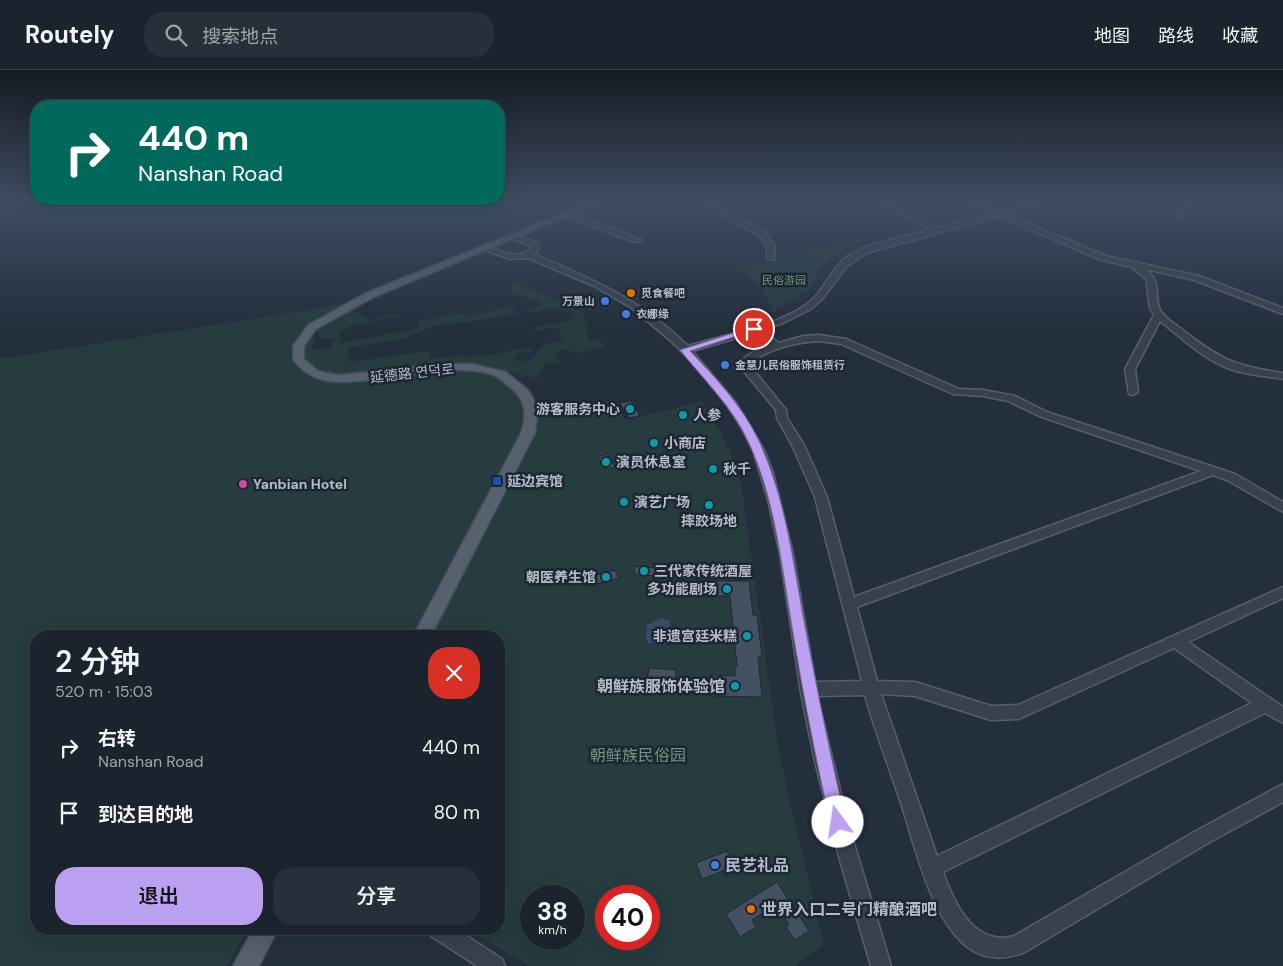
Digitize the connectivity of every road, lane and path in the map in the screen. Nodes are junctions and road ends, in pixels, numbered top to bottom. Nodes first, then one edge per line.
1 (493, 244) edge
2 (531, 244) edge
3 (770, 244) edge
4 (883, 244) edge
5 (1070, 244) edge
6 (483, 248) junction
7 (529, 255) junction
8 (771, 258) dead end
9 (1134, 266) junction
10 (1156, 269) junction
11 (1149, 277) junction
12 (1283, 311) edge
13 (1158, 315) junction
14 (754, 329) junction
15 (778, 347) junction
16 (685, 350) junction
17 (1283, 376) edge
18 (1133, 392) dead end
19 (1212, 471) junction
20 (1283, 508) edge
21 (1283, 592) edge
22 (851, 604) junction
23 (425, 630) edge
24 (1175, 641) junction
25 (872, 688) junction
26 (809, 689) junction
27 (1265, 704) junction
28 (1283, 716) edge
29 (1283, 793) edge
30 (932, 868) junction
31 (262, 935) edge
32 (447, 935) edge
33 (244, 966) edge
34 (495, 966) edge
35 (881, 966) edge

1 - 6 main road
2 - 7 street
3 - 8 street
4 - 14 street
5 - 9 street
6 - 7 street
6 - 23 main road, 延德路 연덕로
7 - 16 street
9 - 10 street
9 - 11 street
10 - 11 street
10 - 12 street
11 - 13 street
13 - 17 street
13 - 18 street
14 - 15 street
14 - 16 street
15 - 19 street
15 - 22 street
16 - 26 street
19 - 20 street
19 - 22 street
21 - 24 street
22 - 25 street
24 - 25 street
24 - 27 street
25 - 26 street
25 - 30 street
26 - 35 street
27 - 28 street
27 - 30 street
29 - 30 street
31 - 33 main road
32 - 34 street

